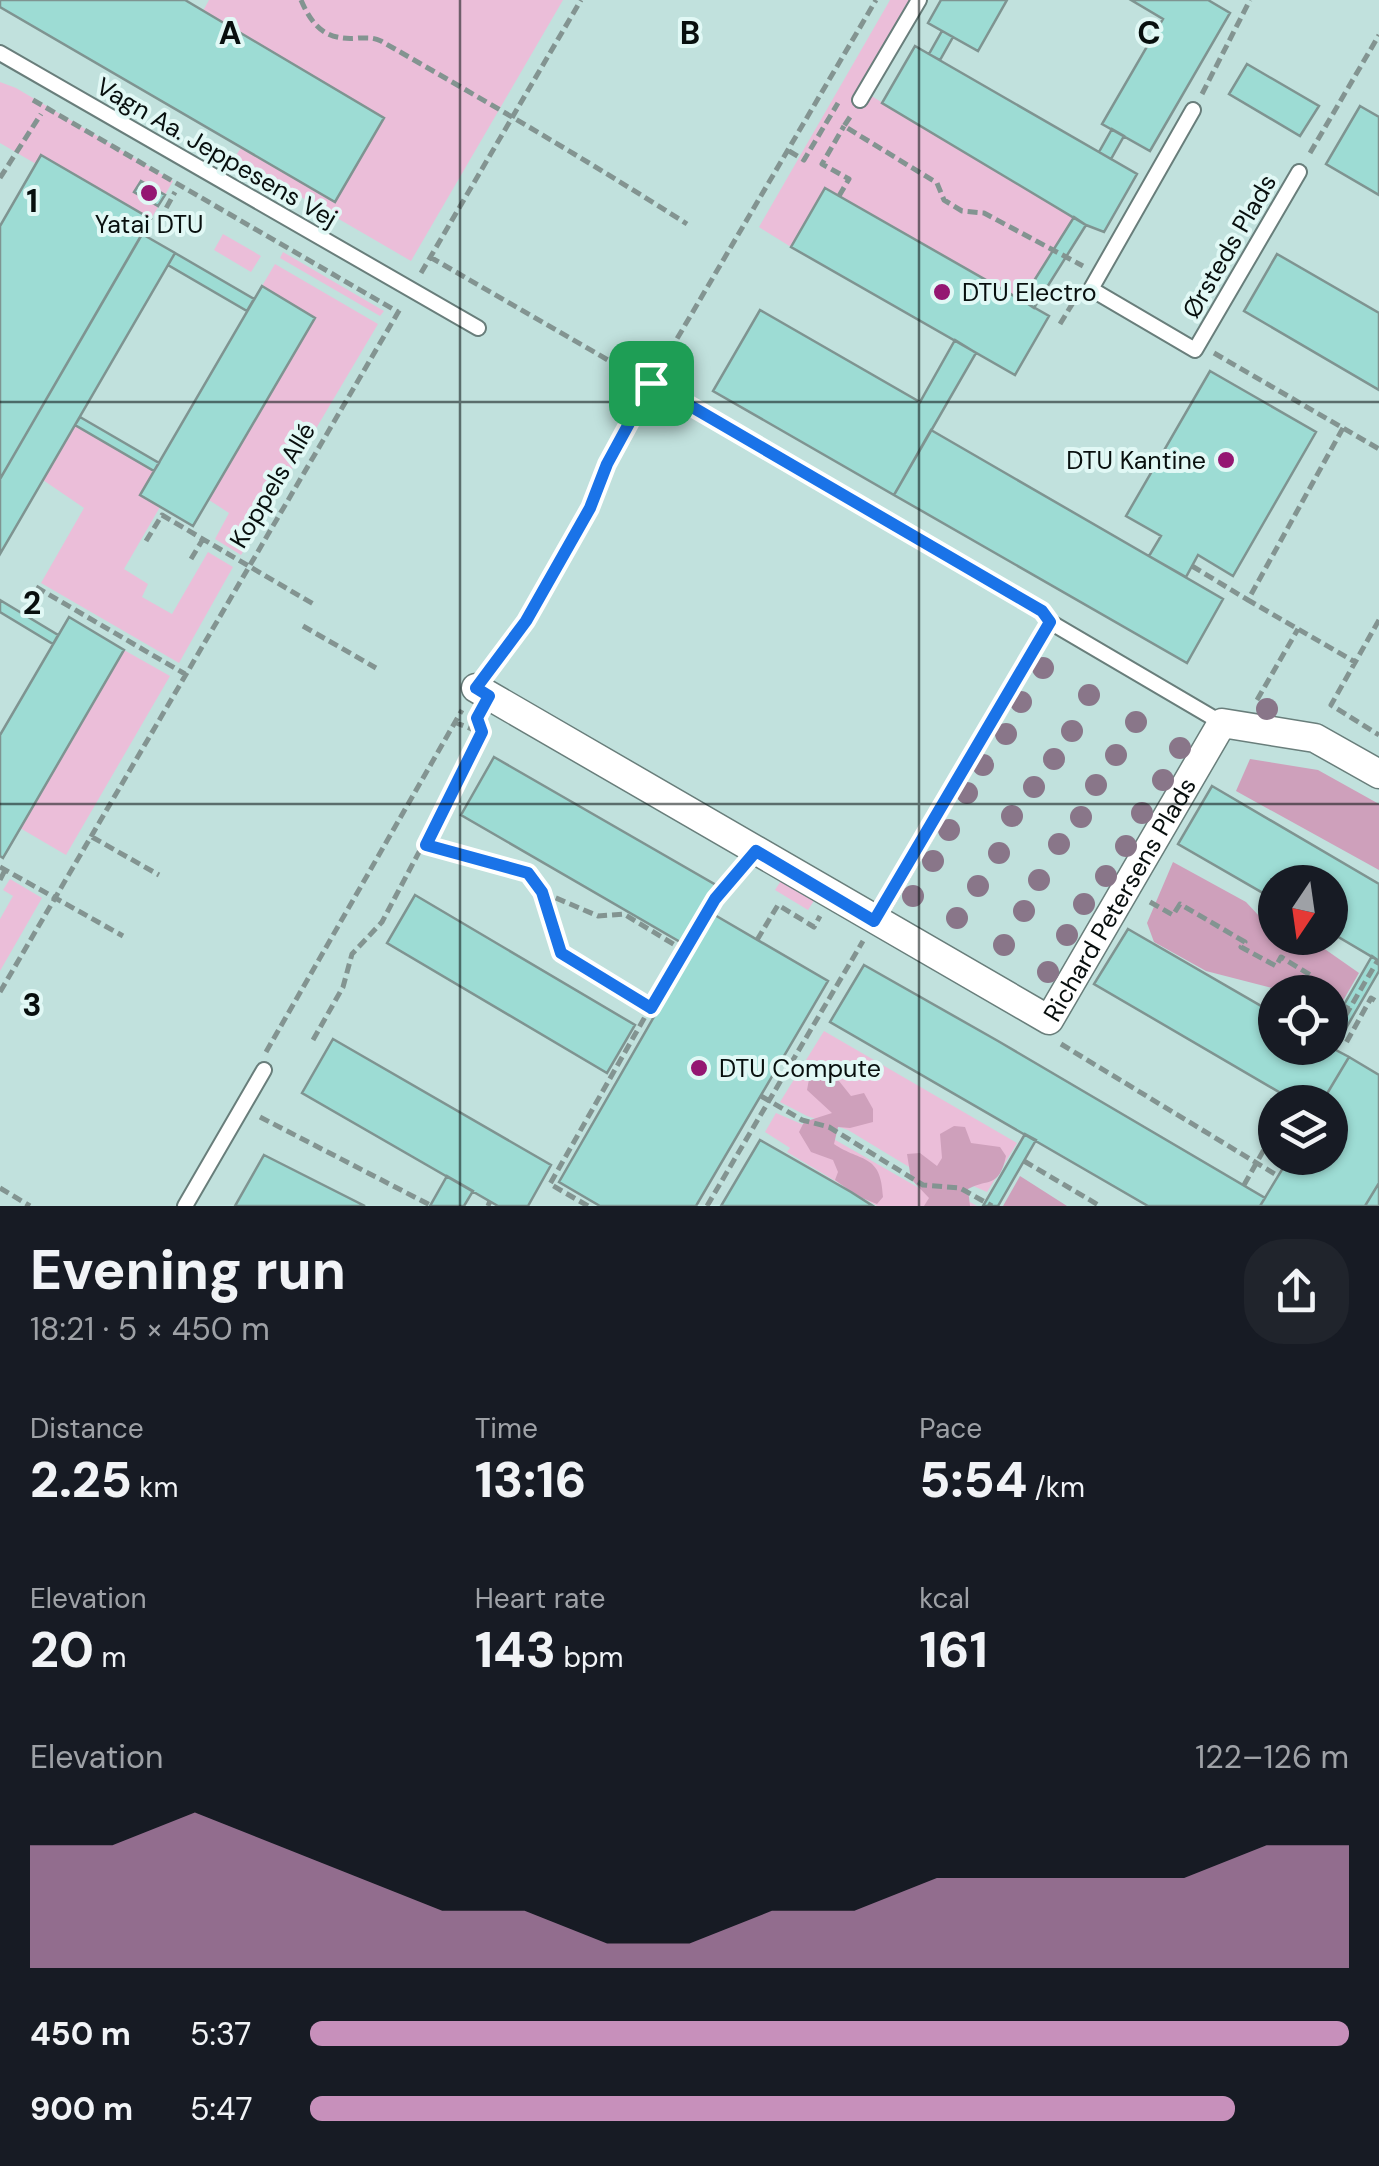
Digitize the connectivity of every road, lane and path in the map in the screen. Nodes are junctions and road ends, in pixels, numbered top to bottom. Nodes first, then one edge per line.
1 (301, 0) edge
2 (582, 0) edge
3 (876, 0) edge
4 (919, 0) edge
5 (1250, 0) edge
6 (1379, 35) edge
7 (0, 53) edge
8 (33, 100) dead end
9 (860, 100) junction
10 (1193, 110) joint
11 (41, 114) dead end
12 (512, 116) junction
13 (844, 126) junction
14 (789, 150) junction
15 (1299, 172) joint
16 (0, 178) edge
17 (175, 192) dead end
18 (839, 196) dead end
19 (159, 221) dead end
20 (687, 224) dead end
21 (430, 257) junction
22 (1099, 274) junction
23 (411, 290) junction
24 (398, 312) junction
25 (478, 328) dead end
26 (1198, 344) junction
27 (651, 383) junction
28 (1343, 428) junction
29 (1379, 449) edge
30 (203, 539) junction
31 (146, 541) dead end
32 (191, 559) dead end
33 (248, 566) junction
34 (1192, 566) dead end
35 (36, 586) dead end
36 (1248, 600) junction
37 (315, 606) dead end
38 (1379, 620) edge
39 (1050, 622) junction
40 (303, 626) dead end
41 (1298, 629) junction
42 (1355, 662) junction
43 (376, 668) dead end
44 (185, 674) junction
45 (1270, 679) dead end
46 (482, 692) junction
47 (454, 722) junction
48 (1222, 723) junction
49 (482, 732) junction
50 (1379, 736) edge
51 (1379, 774) edge
52 (91, 836) junction
53 (426, 845) junction
54 (756, 851) junction
55 (3, 869) edge
56 (159, 875) dead end
57 (0, 880) edge
58 (1126, 887) junction
59 (542, 892) junction
60 (832, 896) junction
61 (54, 899) junction
62 (874, 921) junction
63 (123, 936) dead end
64 (757, 940) dead end
65 (683, 950) junction
66 (1378, 960) edge
67 (1310, 975) edge
68 (0, 992) edge
69 (1379, 1003) edge
70 (651, 1008) junction
71 (1349, 1009) edge
72 (1049, 1020) junction
73 (1348, 1038) edge
74 (313, 1040) dead end
75 (264, 1070) junction
76 (761, 1096) dead end
77 (768, 1101) junction
78 (1024, 1161) dead end
79 (1257, 1162) junction
80 (1278, 1176) dead end
81 (1244, 1185) dead end
82 (0, 1188) edge
83 (30, 1206) edge
84 (185, 1206) edge
85 (430, 1206) edge
86 (588, 1206) edge
87 (707, 1206) edge
88 (992, 1206) edge
89 (1100, 1206) edge

1 - 12 path
2 - 12 path, Koppels Allé
3 - 14 path
4 - 9 lane
5 - 10 path
6 - 15 path, Ørsteds Plads
7 - 23 lane, Vagn Aa. Jeppesens Vej
8 - 24 path
9 - 13 path
9 - 14 path
10 - 22 lane
11 - 16 path
12 - 20 path
12 - 21 path, Koppels Allé
13 - 18 path
13 - 22 path
14 - 27 path
15 - 26 lane, Ørsteds Plads
17 - 19 path
21 - 23 path, Koppels Allé
21 - 27 path
22 - 26 lane, Ørsteds Plads
23 - 24 path, Koppels Allé
23 - 25 lane, Vagn Aa. Jeppesens Vej
24 - 33 path, Koppels Allé
26 - 28 path
27 - 39 path
27 - 46 path
28 - 29 path
28 - 36 path
30 - 31 path
30 - 32 path
30 - 33 path
33 - 37 path
33 - 44 path, Koppels Allé
34 - 36 path
35 - 44 path
36 - 41 path
38 - 42 path
39 - 48 lane
39 - 62 lane
40 - 43 path
41 - 42 path
41 - 45 path
42 - 50 path
44 - 52 path, Koppels Allé
46 - 47 path
46 - 49 path
46 - 54 street, Richard Petersens Plads
47 - 49 path
47 - 75 path
48 - 51 street
48 - 58 street, Richard Petersens Plads
49 - 53 path
52 - 56 path
52 - 61 path, Koppels Allé
53 - 59 path
53 - 74 path
54 - 60 street, Richard Petersens Plads
54 - 65 path
55 - 57 path
55 - 61 path
58 - 67 path
58 - 72 street, Richard Petersens Plads
59 - 65 path
59 - 70 path
60 - 62 street, Richard Petersens Plads
60 - 64 path
61 - 63 path
61 - 68 path, Koppels Allé
62 - 72 street, Richard Petersens Plads
62 - 77 path
65 - 70 path
66 - 71 path
69 - 73 path
70 - 86 path
72 - 79 path
75 - 84 lane
75 - 85 path
76 - 77 path
77 - 87 path
77 - 88 path
78 - 89 path
79 - 80 path
79 - 81 path
82 - 83 path

